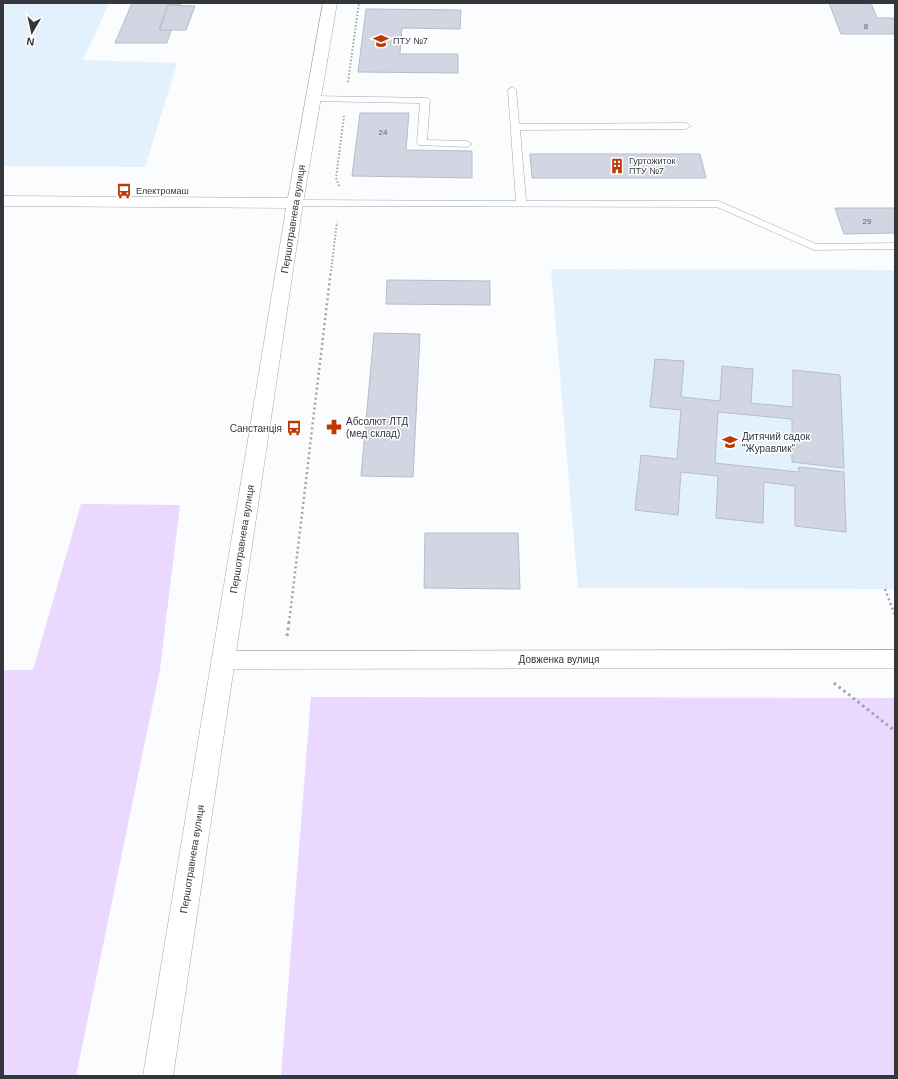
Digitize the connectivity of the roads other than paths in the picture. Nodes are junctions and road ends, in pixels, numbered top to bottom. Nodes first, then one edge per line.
1 (330, 3) edge
2 (512, 90) dead end
3 (313, 99) junction
4 (686, 126) dead end
5 (515, 127) junction
6 (467, 144) dead end
7 (3, 201) edge
8 (295, 203) junction
9 (521, 204) junction
10 (895, 246) edge
11 (895, 659) edge
12 (223, 660) junction
13 (158, 1076) edge

1 - 3 street, Першотравнева вулиця
2 - 5 lane
3 - 6 lane
3 - 8 street, Першотравнева вулиця
4 - 5 lane
5 - 9 lane
7 - 8 street
8 - 9 lane
8 - 12 street, Першотравнева вулиця
9 - 10 lane
11 - 12 street, Довженка вулиця
12 - 13 street, Першотравнева вулиця

